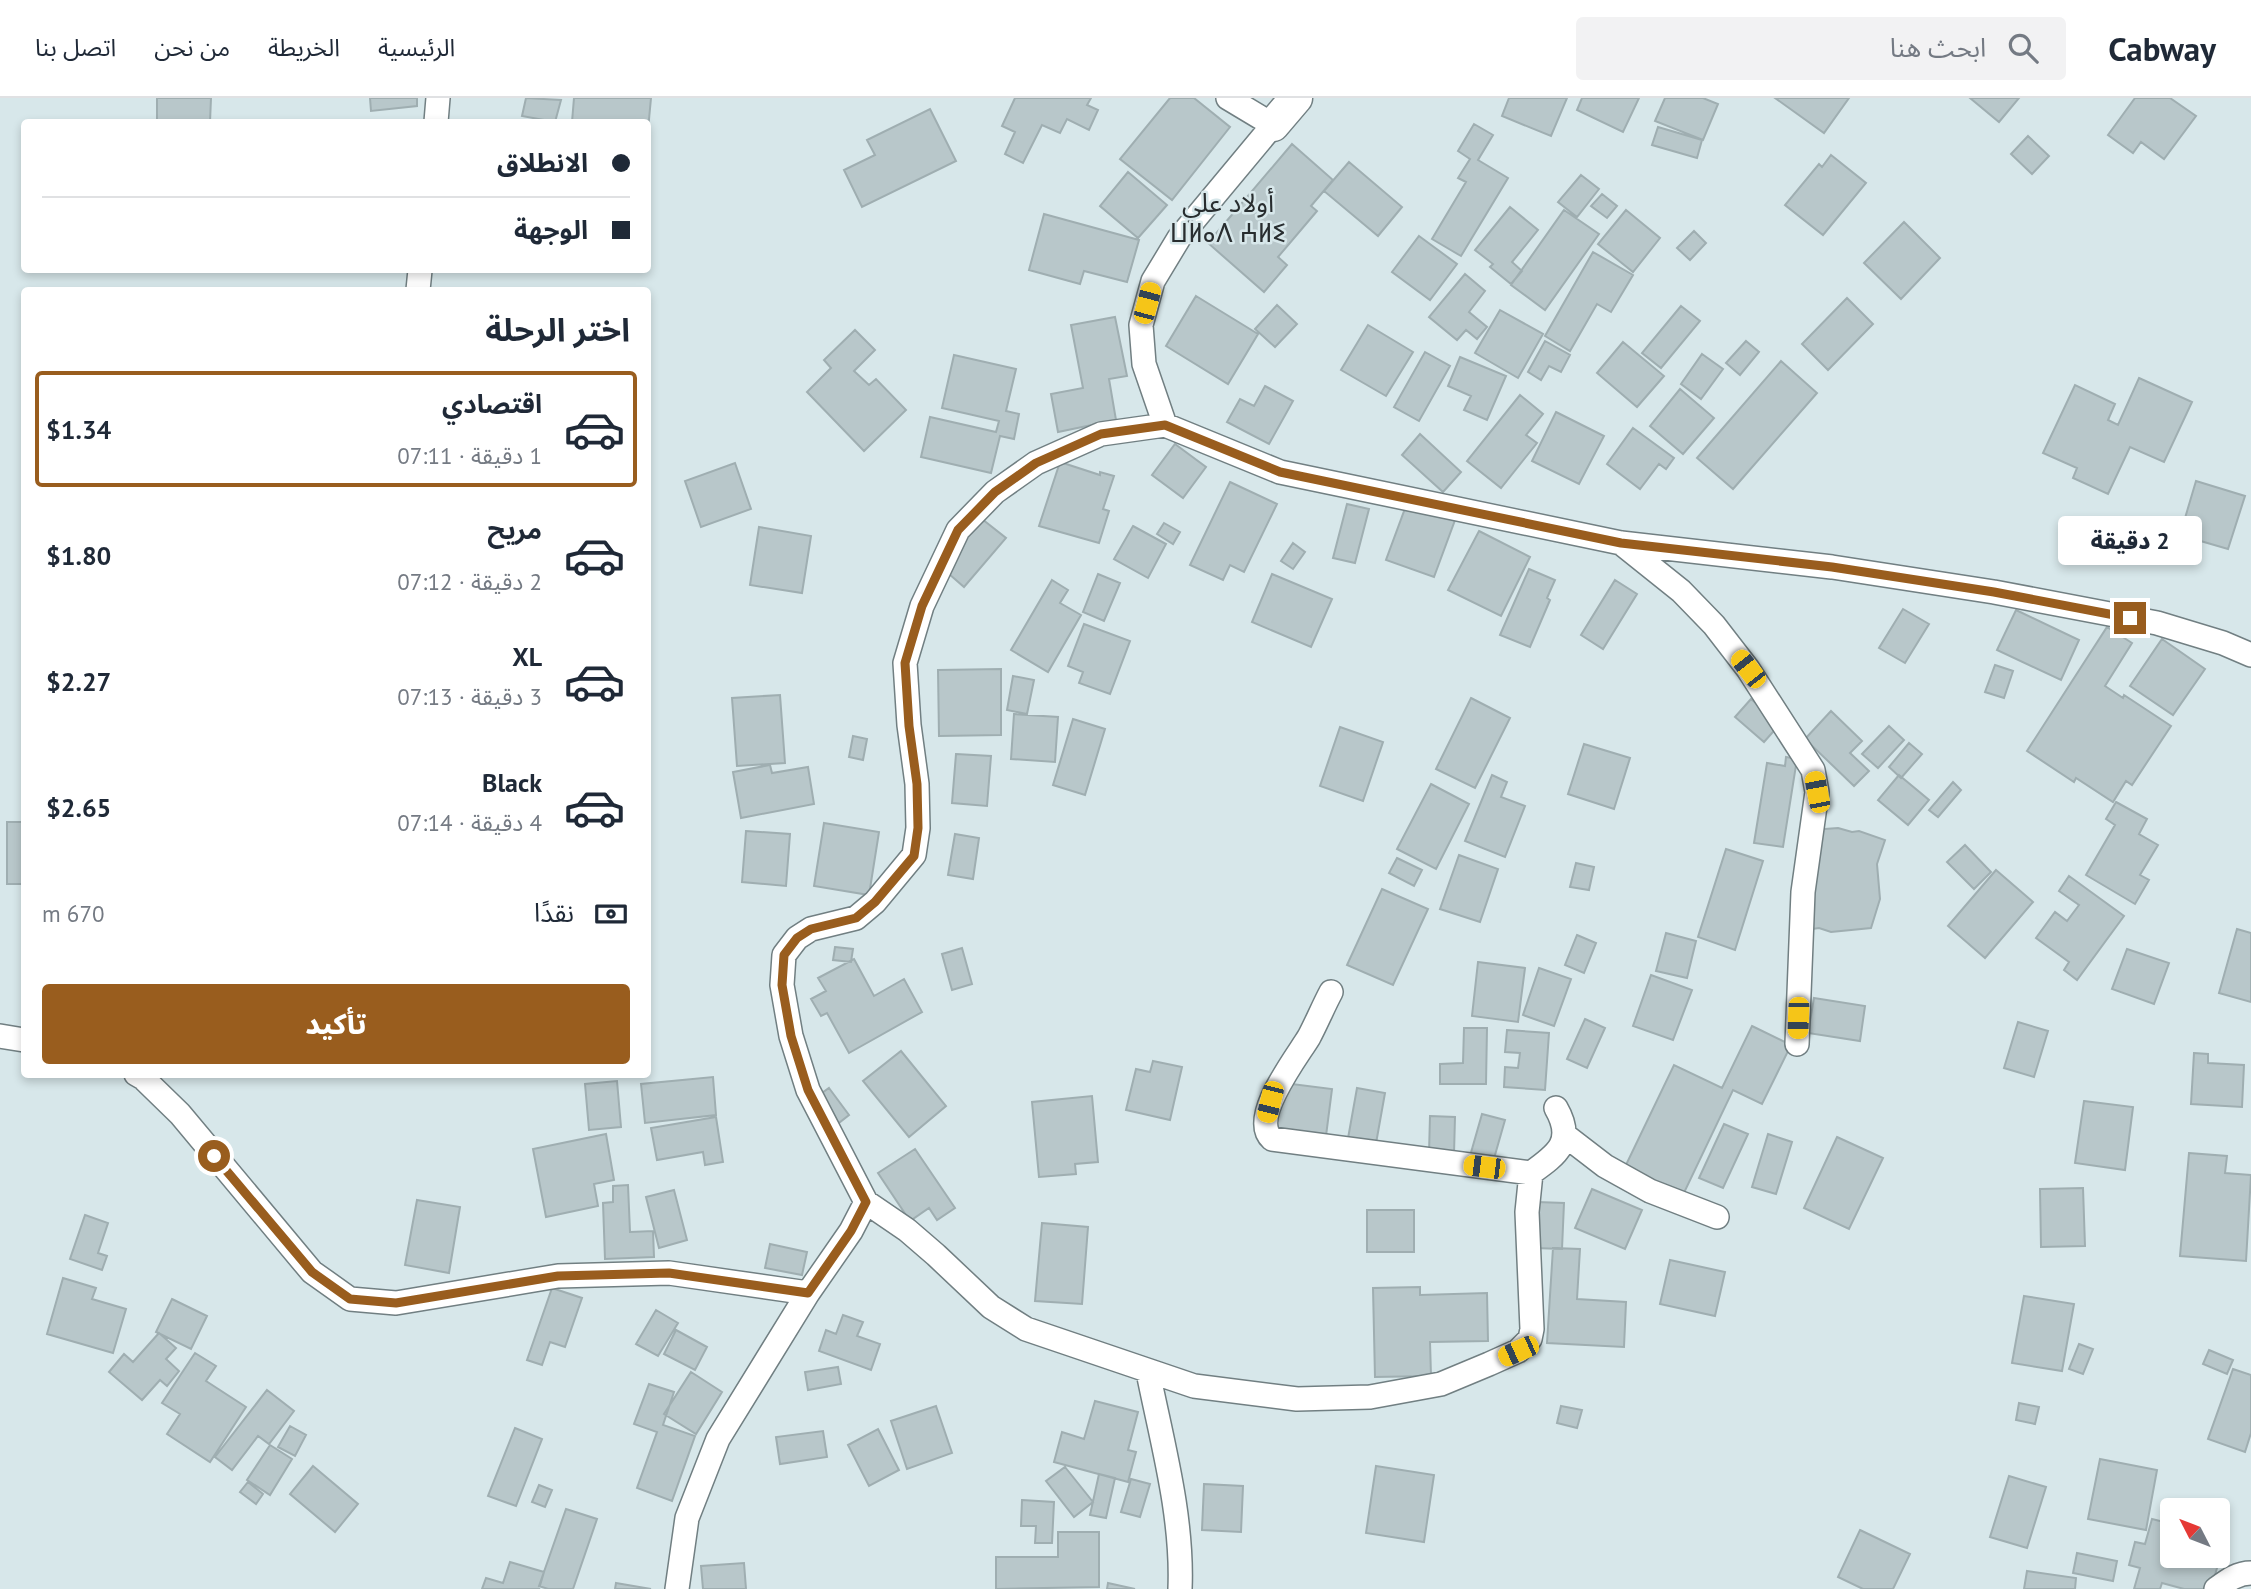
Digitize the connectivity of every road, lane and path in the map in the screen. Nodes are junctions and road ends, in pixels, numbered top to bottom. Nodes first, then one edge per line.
1 (438, 98) edge
2 (1228, 98) edge
3 (1296, 98) edge
4 (436, 119) edge
5 (1273, 125) junction
6 (1165, 425) junction
7 (1621, 543) junction
8 (2251, 655) edge
9 (1331, 992) dead end
10 (0, 1035) edge
11 (21, 1039) edge
12 (1797, 1044) dead end
13 (143, 1078) edge
14 (1556, 1108) dead end
15 (1566, 1136) junction
16 (1531, 1173) junction
17 (866, 1202) junction
18 (1717, 1217) dead end
19 (808, 1293) junction
20 (1148, 1372) junction
21 (2251, 1573) edge
22 (677, 1589) edge
23 (1180, 1589) edge
24 (2216, 1589) edge

1 - 4 street
2 - 5 street
3 - 5 street
5 - 6 street
6 - 7 street
6 - 17 street
7 - 8 street
7 - 12 street
9 - 16 street
10 - 11 street
13 - 19 street
14 - 15 street
15 - 16 street
15 - 18 street
16 - 20 street
17 - 19 street
17 - 20 street
19 - 22 street
20 - 23 street
21 - 24 street

